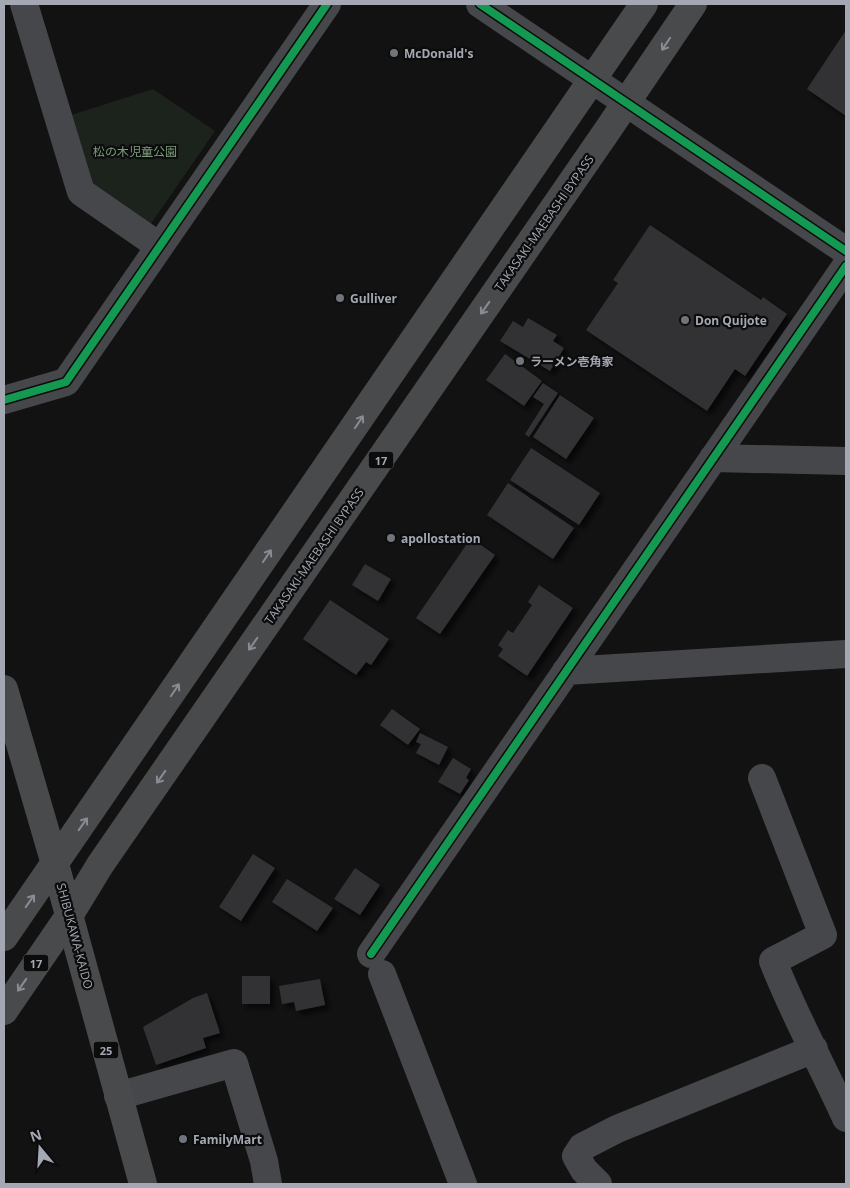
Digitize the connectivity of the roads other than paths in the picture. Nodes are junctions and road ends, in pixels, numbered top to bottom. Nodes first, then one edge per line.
1 (24, 4) edge
2 (327, 4) edge
3 (480, 4) edge
4 (644, 4) edge
5 (693, 4) edge
6 (593, 81) junction
7 (626, 104) junction
8 (159, 246) junction
9 (846, 251) edge
10 (846, 266) edge
11 (4, 400) edge
12 (713, 458) junction
13 (846, 461) edge
14 (846, 654) edge
15 (566, 671) junction
16 (4, 689) edge
17 (762, 778) dead end
18 (56, 864) junction
19 (69, 916) junction
20 (4, 937) edge
21 (4, 1011) edge
22 (814, 1049) junction
23 (118, 1096) junction
24 (846, 1118) edge
25 (143, 1184) edge
26 (268, 1184) edge
27 (462, 1184) edge
28 (598, 1184) edge

1 - 8 street
2 - 8 street
3 - 6 street
4 - 6 main road
5 -> 7 main road, TAKASAKI-MAEBASHI BYPASS / 17
6 - 7 street
18 -> 6 main road
7 - 9 street
7 -> 19 main road, TAKASAKI-MAEBASHI BYPASS / 17
8 - 11 street
10 - 12 street
12 - 13 street
12 - 15 street
14 - 15 street
15 - 27 street
16 - 18 main road, SHIBUKAWA-KAIDO / 25
17 - 22 street
18 - 19 main road, SHIBUKAWA-KAIDO / 25
20 -> 18 main road
19 -> 21 main road, TAKASAKI-MAEBASHI BYPASS / 17
19 - 23 main road, SHIBUKAWA-KAIDO / 25
22 - 24 street
22 - 28 street
23 - 25 main road, SHIBUKAWA-KAIDO / 25
23 - 26 street

